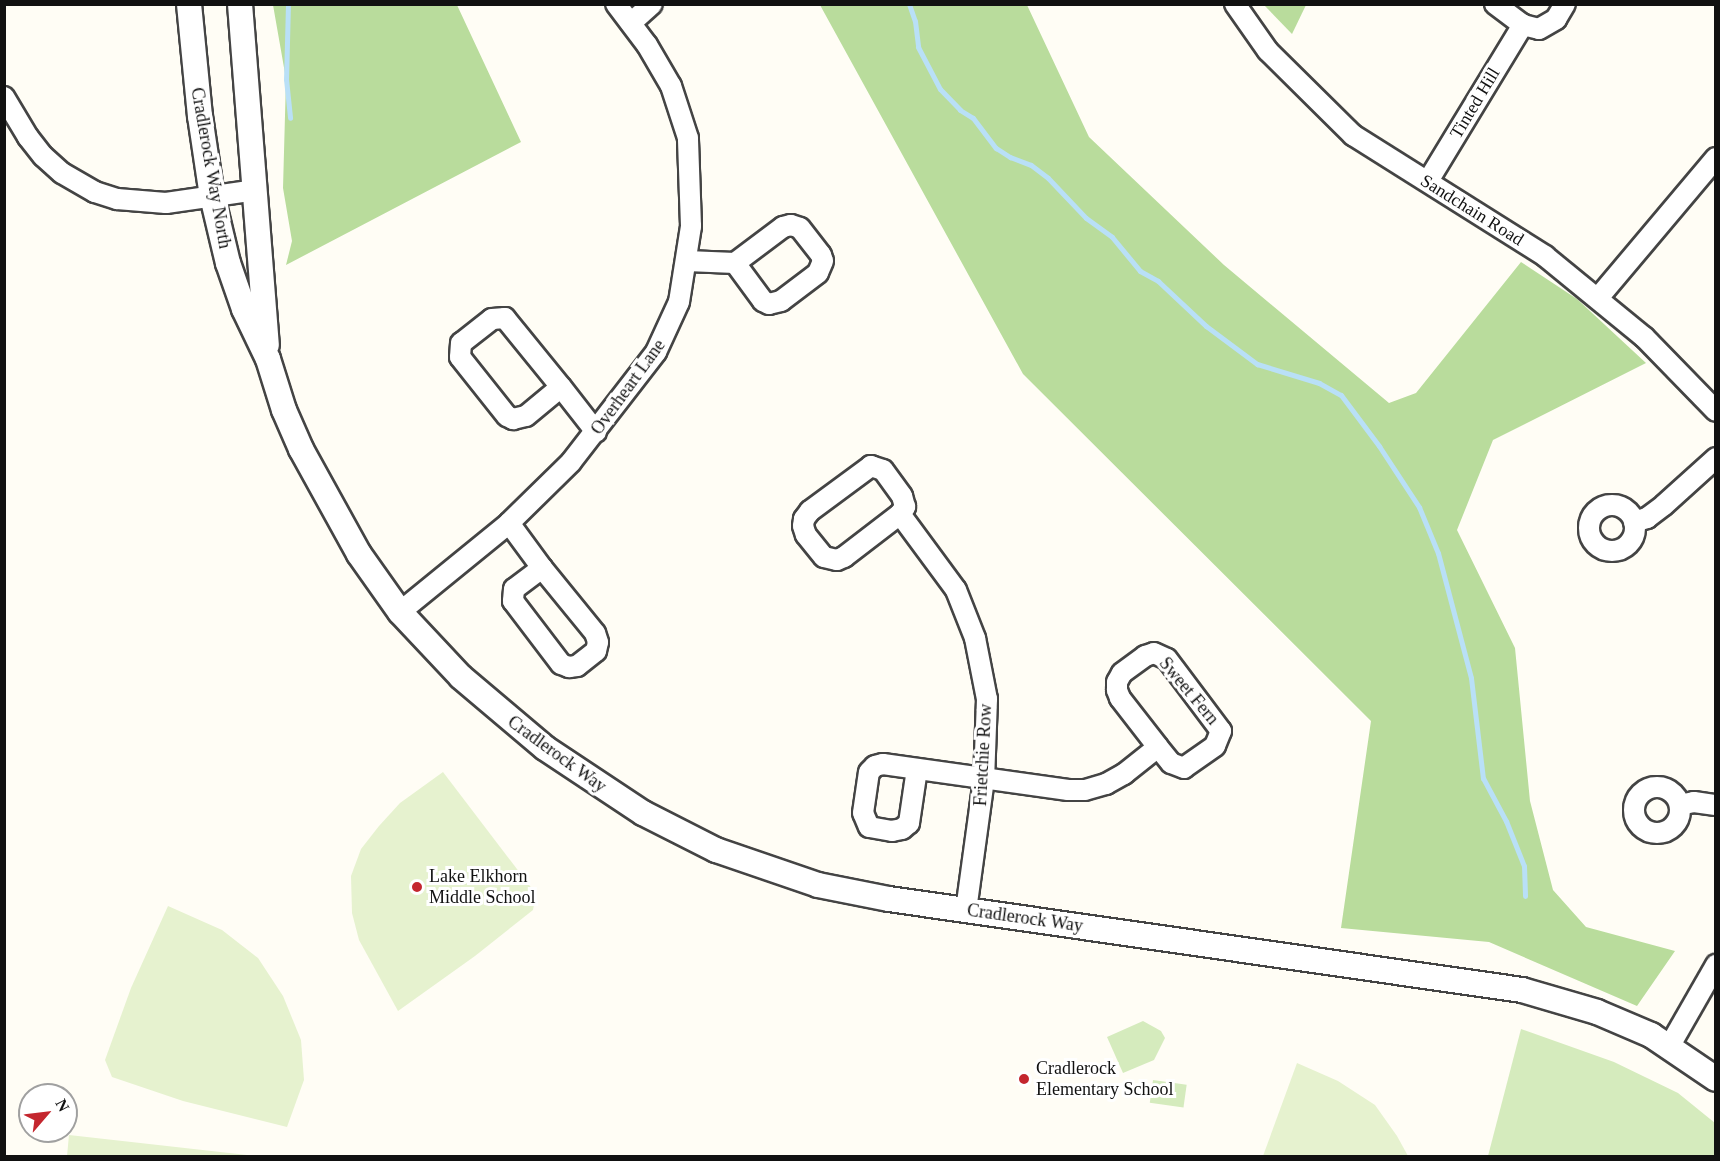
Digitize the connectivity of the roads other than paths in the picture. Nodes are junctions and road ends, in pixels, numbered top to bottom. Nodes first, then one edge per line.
1 (189, 4) edge
2 (240, 4) edge
3 (616, 4) edge
4 (652, 4) edge
5 (1235, 4) edge
6 (1495, 4) edge
7 (1565, 4) edge
8 (631, 23) junction
9 (1522, 25) junction
10 (4, 97) edge
11 (1716, 158) edge
12 (1428, 181) junction
13 (256, 190) junction
14 (212, 196) junction
15 (687, 261) junction
16 (735, 263) junction
17 (1598, 298) junction
18 (268, 359) junction
19 (561, 387) junction
20 (1716, 411) edge
21 (596, 432) junction
22 (1716, 458) edge
23 (900, 514) junction
24 (1634, 522) dead end
25 (509, 523) junction
26 (542, 568) junction
27 (400, 612) junction
28 (1158, 747) junction
29 (917, 769) dead end
30 (984, 779) junction
31 (1680, 805) dead end
32 (1716, 805) edge
33 (966, 910) junction
34 (1716, 965) edge
35 (1669, 1047) junction
36 (1716, 1079) edge

1 - 14 street, Cradlerock Way North
2 - 13 street, Cradlerock Way North
3 - 8 street, Overheart Lane
4 - 8 street
5 - 12 street, Sandchain Road
6 - 9 street
7 - 9 street
8 - 15 street, Overheart Lane
9 - 12 street, Tinted Hill
10 - 14 street
11 - 17 street
12 - 17 street, Sandchain Road
13 - 14 street
13 - 18 street, Cradlerock Way North
14 - 18 street, Cradlerock Way North
15 - 16 street
15 - 21 street, Overheart Lane
16 - 16 street
17 - 20 street, Sandchain Road
18 - 27 street, Cradlerock Way North
19 - 19 street
19 - 21 street
21 - 25 street, Overheart Lane
22 - 24 street
23 - 23 street, Frietchie Row
23 - 30 street, Frietchie Row
25 - 26 street
25 - 27 street, Overheart Lane
26 - 26 street
27 - 33 street, Cradlerock Way
28 - 28 street, Sweet Fern
28 - 30 street
29 - 30 street
30 - 33 street, Frietchie Row
31 - 32 street
33 - 35 street, Cradlerock Way
34 - 35 street
35 - 36 street, Cradlerock Way

